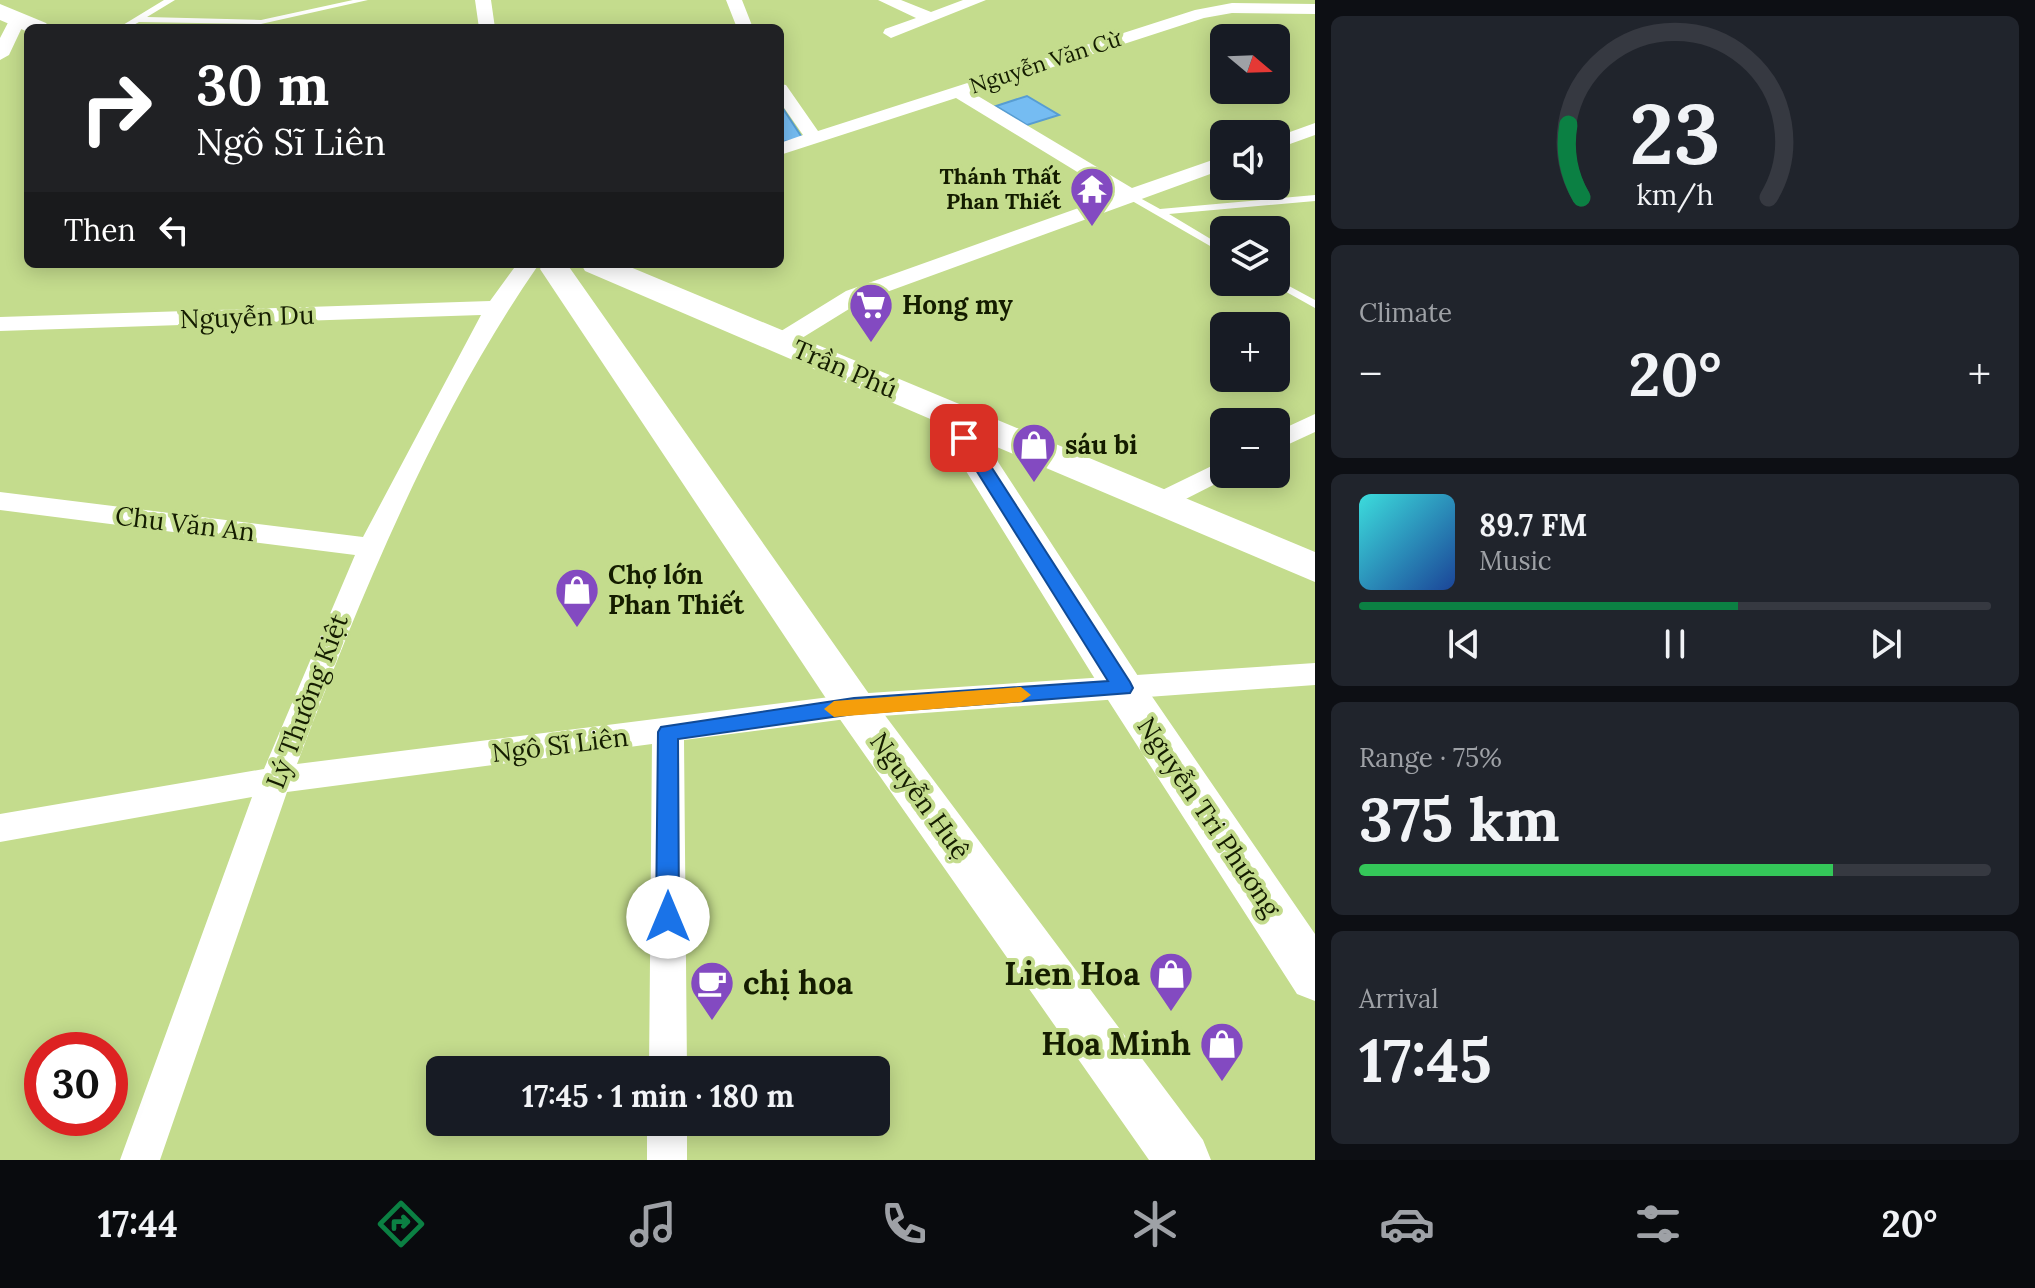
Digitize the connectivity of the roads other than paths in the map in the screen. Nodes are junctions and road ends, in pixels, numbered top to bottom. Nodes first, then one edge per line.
1 (171, 0) edge
2 (364, 0) edge
3 (483, 0) edge
4 (734, 0) edge
5 (886, 0) edge
6 (978, 0) edge
7 (1228, 4) edge
8 (1315, 9) edge
9 (932, 18) junction
10 (19, 19) edge
11 (139, 19) junction
12 (130, 24) edge
13 (486, 24) edge
14 (743, 24) edge
15 (891, 33) dead end
16 (0, 55) edge
17 (957, 91) junction
18 (784, 95) edge
19 (1315, 129) edge
20 (814, 138) junction
21 (1290, 138) edge
22 (784, 148) edge
23 (1210, 167) edge
24 (1131, 196) junction
25 (1315, 198) edge
26 (1159, 212) junction
27 (1210, 243) edge
28 (550, 268) edge
29 (556, 268) edge
30 (563, 268) edge
31 (1290, 290) edge
32 (1315, 305) edge
33 (493, 308) junction
34 (0, 324) edge
35 (781, 341) junction
36 (948, 413) junction
37 (1315, 422) edge
38 (1290, 435) edge
39 (1210, 476) edge
40 (0, 501) edge
41 (1159, 502) junction
42 (369, 547) junction
43 (1315, 568) edge
44 (1315, 674) edge
45 (1123, 688) junction
46 (854, 706) junction
47 (668, 732) junction
48 (275, 780) junction
49 (0, 828) edge
50 (1315, 977) edge
51 (668, 1056) edge
52 (667, 1136) edge
53 (140, 1160) edge
54 (667, 1160) edge
55 (1183, 1160) edge

1 - 11 lane
2 - 11 lane
3 - 13 street
4 - 14 street
5 - 9 street
6 - 9 street
7 - 8 street, Nguyễn Văn Cừ
7 - 17 street, Nguyễn Văn Cừ
9 - 15 street
10 - 16 street
11 - 12 lane
17 - 20 street, Nguyễn Văn Cừ
17 - 24 street
18 - 20 street
19 - 21 street
20 - 22 street, Nguyễn Văn Cừ
23 - 24 street
24 - 26 lane
24 - 35 street
25 - 26 lane
26 - 27 lane
28 - 33 street, Lý Thường Kiệt
29 - 46 main road, Nguyễn Huệ
30 - 35 main road, Trần Phú
31 - 32 lane
33 - 34 street, Nguyễn Du
33 - 42 street, Lý Thường Kiệt
35 - 36 main road, Trần Phú
36 - 41 main road, Trần Phú
36 - 45 main road, Nguyễn Tri Phương
37 - 38 street
39 - 41 street
40 - 42 street, Chu Văn An
41 - 43 main road, Trần Phú
42 - 48 street, Lý Thường Kiệt
44 - 45 street, Ngô Sĩ Liên
45 - 46 street, Ngô Sĩ Liên
45 - 50 main road, Nguyễn Tri Phương
46 - 47 street, Ngô Sĩ Liên
46 - 55 main road, Nguyễn Huệ
47 - 48 street, Ngô Sĩ Liên
47 - 51 street
48 - 49 street, Ngô Sĩ Liên
48 - 53 street, Lý Thường Kiệt
52 - 54 street

